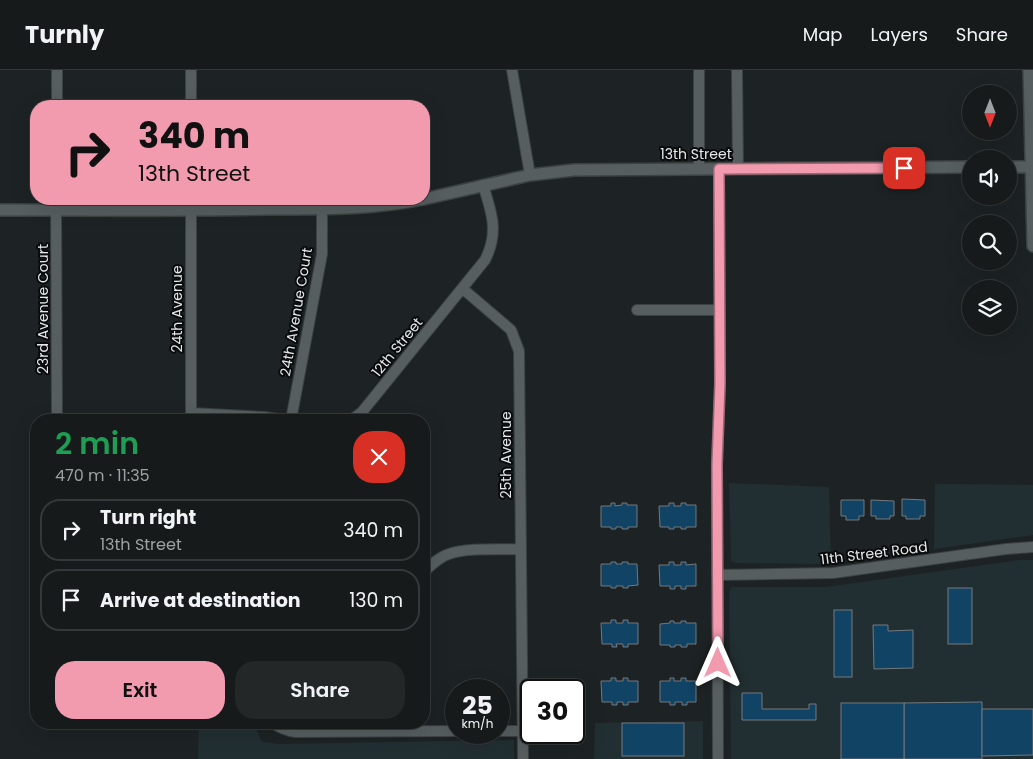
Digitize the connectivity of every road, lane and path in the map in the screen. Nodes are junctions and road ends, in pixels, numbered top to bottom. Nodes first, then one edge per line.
1 (57, 70) edge
2 (191, 70) edge
3 (512, 70) edge
4 (699, 70) edge
5 (737, 70) edge
6 (1029, 70) edge
7 (56, 100) edge
8 (191, 100) edge
9 (1032, 166) edge
10 (962, 167) edge
11 (1017, 167) edge
12 (699, 169) junction
13 (719, 169) junction
14 (738, 169) junction
15 (530, 175) junction
16 (483, 185) junction
17 (430, 197) edge
18 (47, 205) edge
19 (56, 205) edge
20 (191, 205) edge
21 (380, 205) edge
22 (322, 208) junction
23 (0, 210) edge
24 (1033, 246) edge
25 (463, 289) junction
26 (636, 310) dead end
27 (719, 310) junction
28 (57, 414) edge
29 (191, 414) edge
30 (292, 414) edge
31 (359, 414) edge
32 (1033, 547) edge
33 (520, 550) junction
34 (430, 567) edge
35 (717, 575) junction
36 (521, 679) edge
37 (282, 729) edge
38 (355, 729) edge
39 (425, 729) edge
40 (445, 730) edge
41 (522, 744) edge
42 (523, 759) edge
43 (718, 759) edge

1 - 7 street
2 - 8 street
3 - 15 street
4 - 12 street
5 - 14 street
6 - 9 street
9 - 11 street
9 - 24 street
10 - 14 street, 13th Street
12 - 13 street, 13th Street
12 - 15 street, 13th Street
13 - 14 street, 13th Street
13 - 27 street
15 - 16 street, 13th Street
16 - 17 street, 13th Street
16 - 25 street
18 - 23 street, 13th Street
19 - 28 street, 23rd Avenue Court
20 - 22 street, 13th Street
20 - 29 street, 24th Avenue
21 - 22 street, 13th Street
22 - 30 street, 24th Avenue Court
25 - 31 street, 12th Street
25 - 33 street, 25th Avenue
26 - 27 street
27 - 35 street
32 - 35 street, 11th Street Road
33 - 34 street
33 - 36 street, 25th Avenue
35 - 43 street
37 - 38 street
39 - 40 street
41 - 42 street, 25th Avenue

